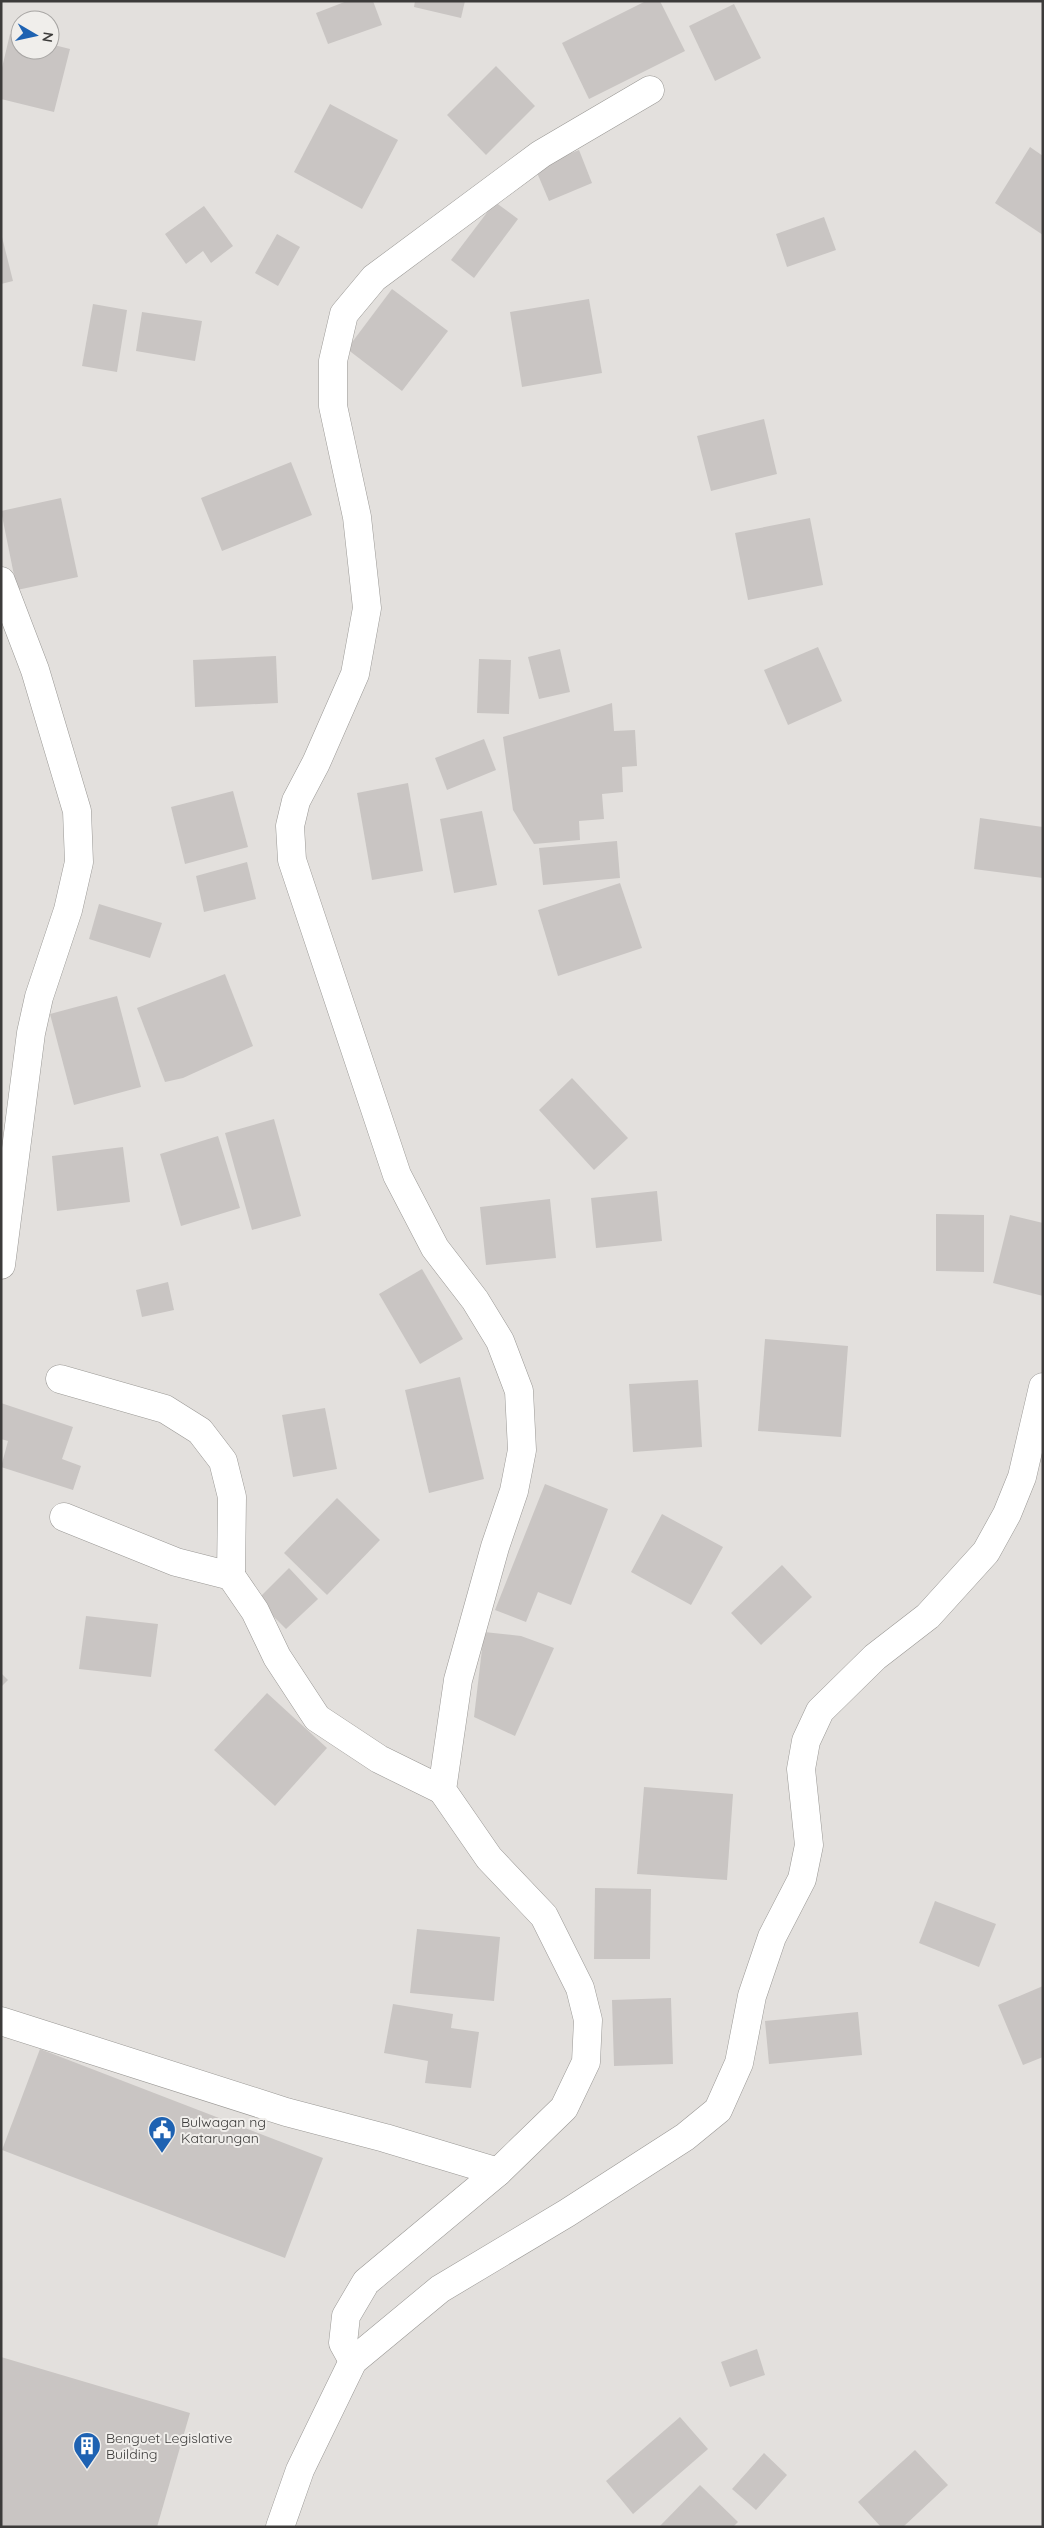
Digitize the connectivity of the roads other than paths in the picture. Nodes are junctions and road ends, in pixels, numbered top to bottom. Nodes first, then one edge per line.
1 (650, 90) dead end
2 (1, 581) edge
3 (11, 633) edge
4 (1, 1265) edge
5 (60, 1379) dead end
6 (1043, 1387) edge
7 (64, 1517) dead end
8 (230, 1576) junction
9 (442, 1790) junction
10 (1, 2021) edge
11 (498, 2172) junction
12 (353, 2362) junction
13 (280, 2527) edge

1 - 9 street
2 - 3 street
3 - 4 street
5 - 8 street
6 - 12 street
7 - 8 street
8 - 9 street
9 - 11 street
10 - 11 street
11 - 12 street
12 - 13 street

